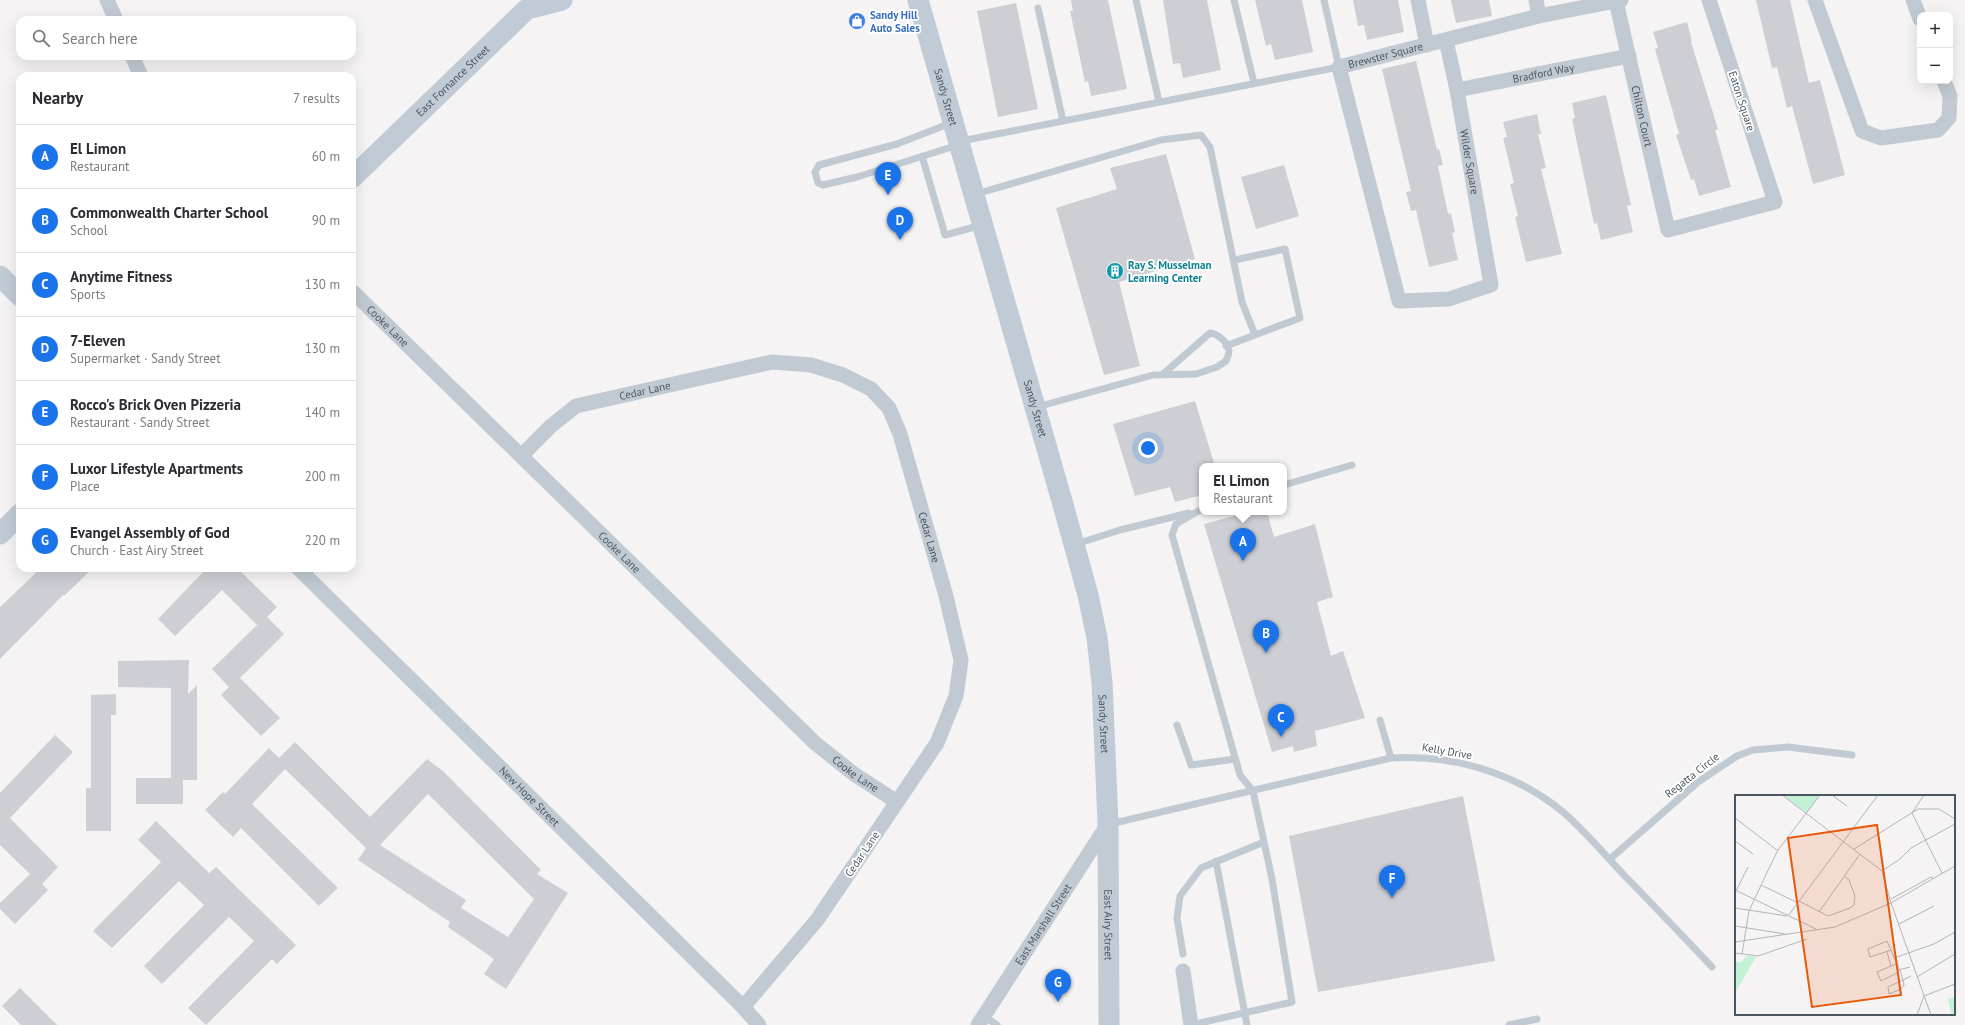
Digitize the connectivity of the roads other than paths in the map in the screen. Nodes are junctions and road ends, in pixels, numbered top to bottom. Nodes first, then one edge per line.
1 (107, 0) edge
2 (562, 0) edge
3 (918, 0) edge
4 (1136, 0) edge
5 (1234, 0) edge
6 (1324, 0) edge
7 (1418, 0) edge
8 (1536, 0) edge
9 (1619, 0) edge
10 (1708, 0) edge
11 (1815, 0) edge
12 (1913, 0) edge
13 (1600, 2) edge
14 (524, 5) edge
15 (1038, 8) dead end
16 (1917, 12) edge
17 (114, 16) edge
18 (1540, 16) junction
19 (1446, 40) junction
20 (1427, 44) junction
21 (1629, 56) junction
22 (134, 60) edge
23 (1339, 67) junction
24 (139, 72) edge
25 (1254, 83) junction
26 (1945, 84) edge
27 (1457, 90) junction
28 (1159, 102) junction
29 (1063, 121) junction
30 (957, 136) junction
31 (922, 156) junction
32 (356, 174) edge
33 (974, 195) junction
34 (982, 225) junction
35 (1668, 230) joint
36 (1235, 260) junction
37 (0, 276) edge
38 (1491, 285) joint
39 (16, 292) edge
40 (356, 295) edge
41 (1254, 336) junction
42 (1226, 346) junction
43 (1162, 375) junction
44 (1035, 408) junction
45 (521, 456) junction
46 (1352, 465) dead end
47 (1287, 484) edge
48 (1199, 510) edge
49 (1199, 511) edge
50 (16, 518) edge
51 (0, 534) edge
52 (1074, 545) junction
53 (302, 572) edge
54 (1380, 720) dead end
55 (1177, 725) dead end
56 (1852, 755) dead end
57 (1391, 758) junction
58 (1235, 759) junction
59 (1253, 790) junction
60 (897, 802) junction
61 (1108, 824) junction
62 (1264, 842) junction
63 (1610, 859) junction
64 (1216, 861) junction
65 (1183, 954) dead end
66 (1712, 967) dead end
67 (1183, 971) dead end
68 (743, 1007) junction
69 (1245, 1012) junction
70 (1537, 1019) dead end
71 (981, 1020) edge
72 (757, 1024) edge
73 (997, 1025) edge
74 (1108, 1025) edge
75 (1191, 1025) edge
76 (1247, 1025) edge
77 (1509, 1025) edge

1 - 17 street
2 - 14 main road, East Fornance Street
3 - 30 main road, Sandy Street
4 - 28 lane
5 - 25 lane
6 - 23 lane
7 - 20 street
8 - 18 street
9 - 13 street, Brewster Square
9 - 21 street, Chilton Court
10 - 35 street, Eaton Square
11 - 26 street
12 - 16 street
13 - 18 street, Brewster Square
14 - 32 main road, East Fornance Street
15 - 29 lane
18 - 19 street, Brewster Square
19 - 20 street, Brewster Square
19 - 27 street, Wilder Square
20 - 23 street, Brewster Square
21 - 27 street, Bradford Way
21 - 35 street, Chilton Court
22 - 24 street
23 - 25 lane
23 - 38 street, Brewster Square
25 - 28 lane
27 - 38 street, Wilder Square
28 - 29 lane
29 - 30 lane
30 - 31 lane
30 - 31 lane
30 - 33 main road, Sandy Street
31 - 34 lane
33 - 34 main road, Sandy Street
33 - 36 lane
34 - 44 main road, Sandy Street
36 - 41 lane
36 - 41 lane
37 - 39 main road
40 - 45 street, Cooke Lane
41 - 42 lane
42 - 43 lane
42 - 43 lane
43 - 44 lane
44 - 52 main road, Sandy Street
45 - 60 street, Cooke Lane
45 - 60 street, Cedar Lane
46 - 47 lane
48 - 52 lane
49 - 58 lane
50 - 51 main road
52 - 61 main road, Sandy Street
53 - 68 street, New Hope Street
54 - 57 lane
55 - 58 lane
56 - 63 lane, Regatta Circle
57 - 59 lane, Kelly Drive
57 - 63 lane, Kelly Drive
58 - 59 lane
59 - 61 lane, Kelly Drive
59 - 62 lane
60 - 68 street, Cedar Lane
61 - 71 street, East Marshall Street
61 - 74 main road, East Airy Street
62 - 64 lane
62 - 69 lane
63 - 66 lane, Kelly Drive
64 - 65 lane
64 - 69 lane
67 - 75 street
68 - 72 street, New Hope Street
69 - 75 lane
69 - 76 lane
70 - 77 lane
71 - 73 lane

